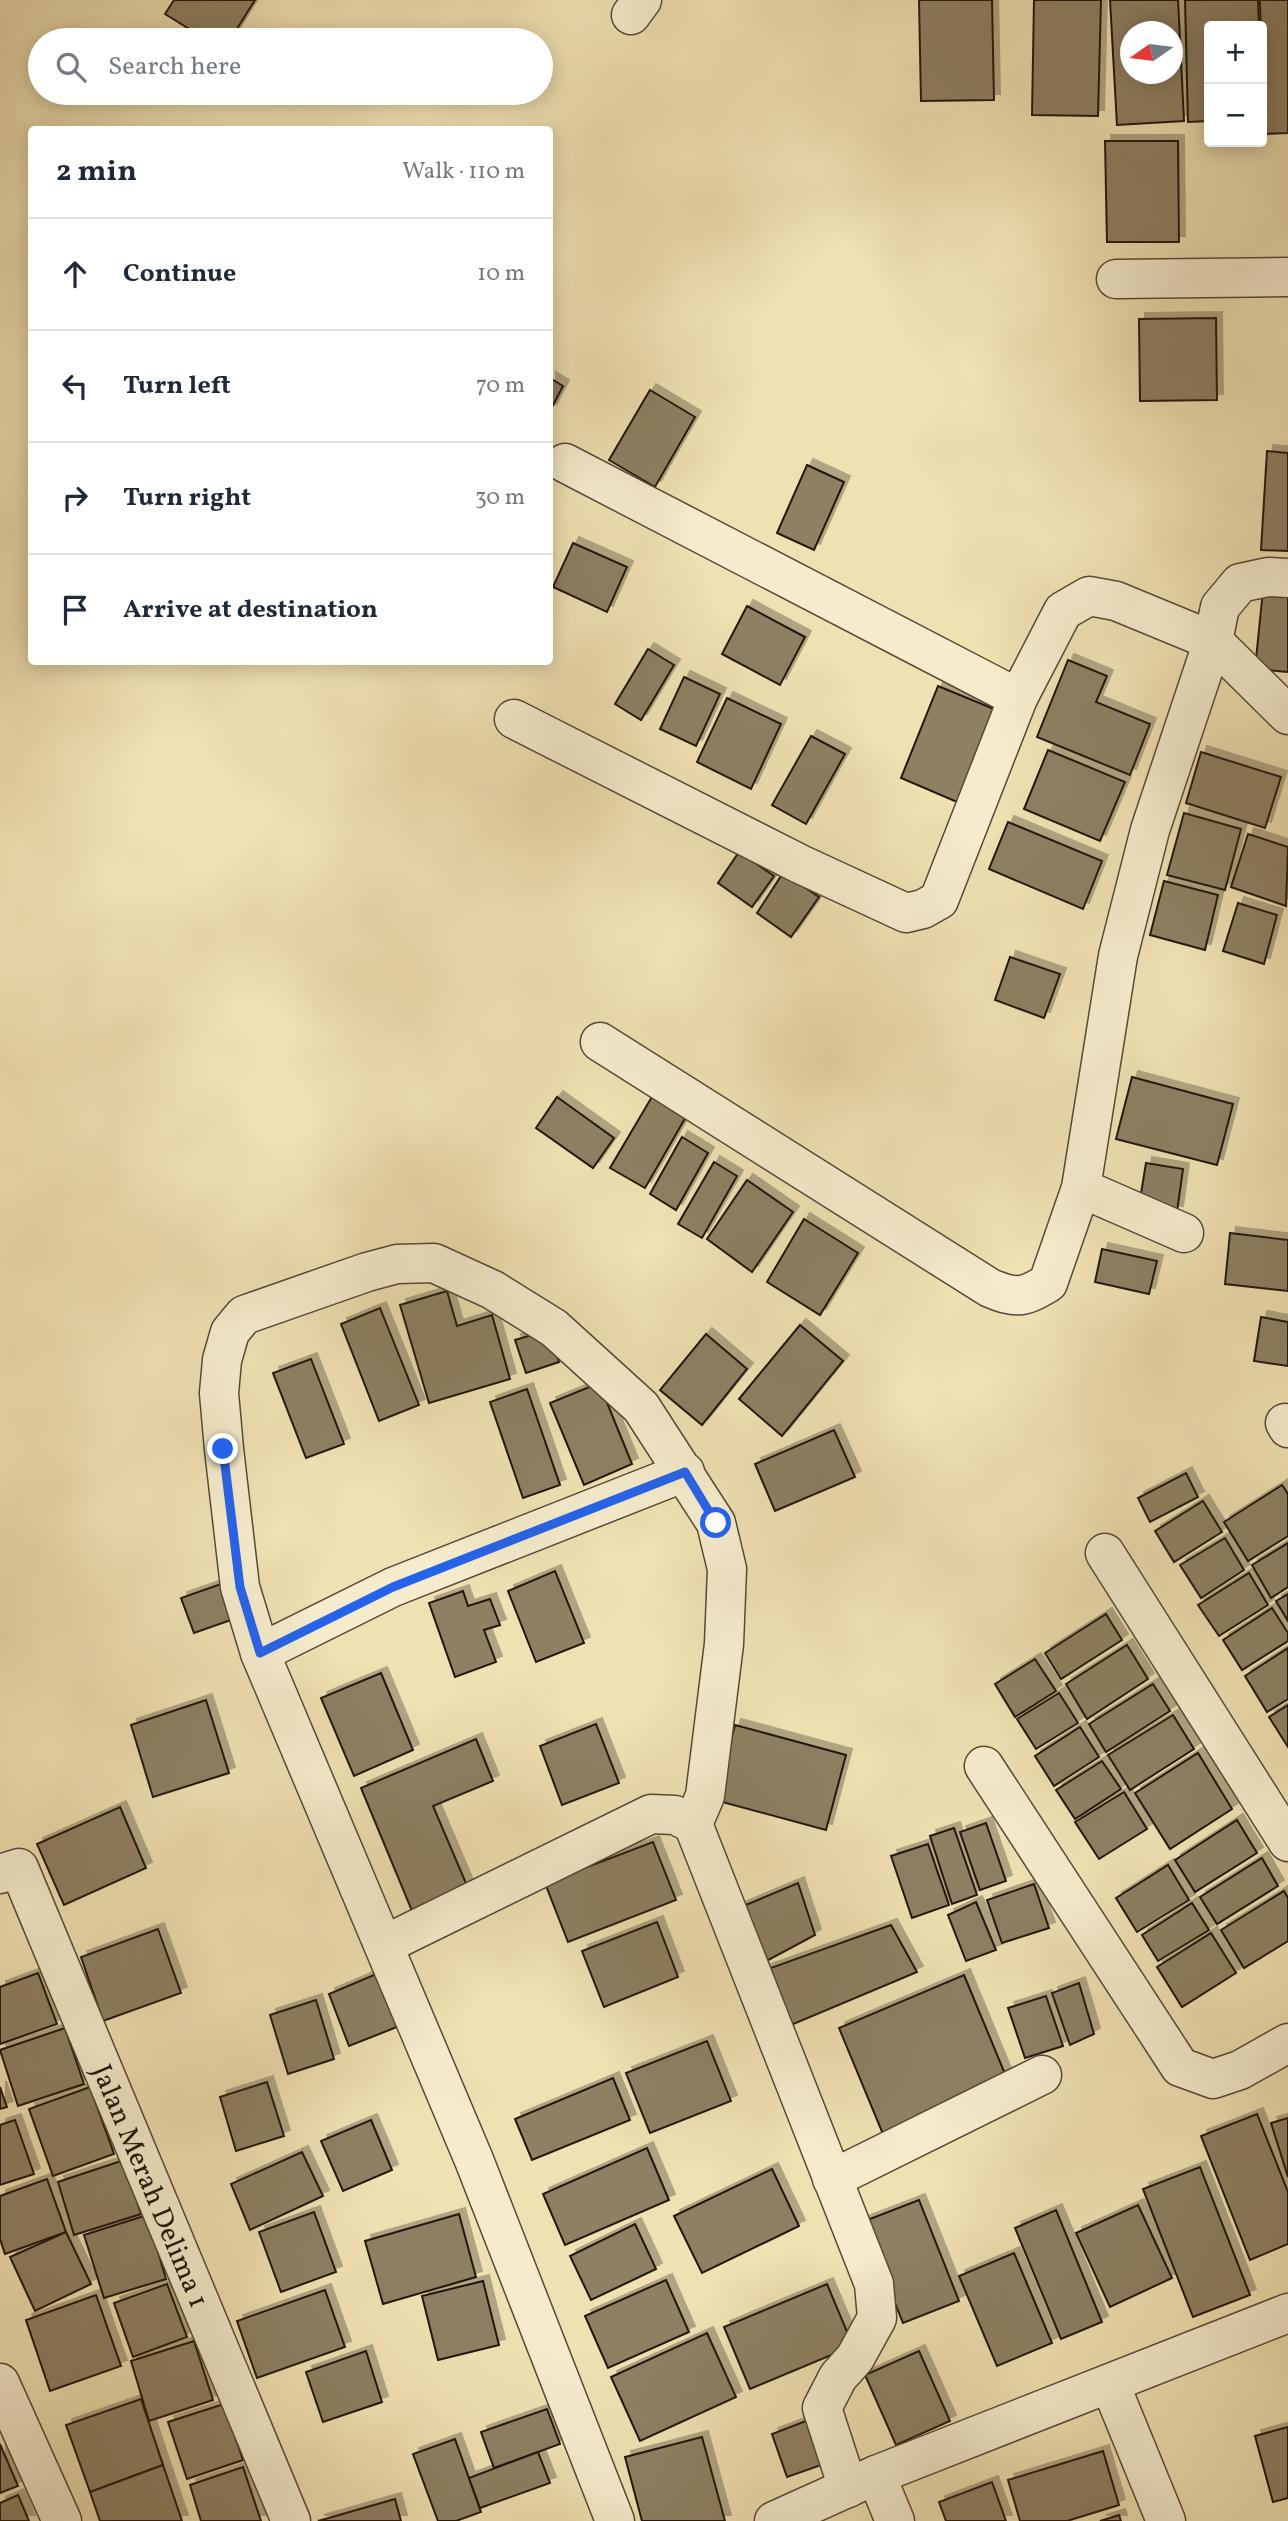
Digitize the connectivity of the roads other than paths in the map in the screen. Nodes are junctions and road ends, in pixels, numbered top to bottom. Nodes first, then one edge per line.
1 (1288, 277) edge
2 (1116, 279) dead end
3 (565, 463) dead end
4 (1288, 578) edge
5 (1213, 641) junction
6 (1018, 698) junction
7 (1288, 715) edge
8 (514, 719) dead end
9 (600, 1042) dead end
10 (1081, 1188) junction
11 (1184, 1233) dead end
12 (685, 1472) junction
13 (1105, 1553) dead end
14 (260, 1653) junction
15 (984, 1766) dead end
16 (693, 1824) junction
17 (1288, 1842) edge
18 (0, 1874) edge
19 (384, 1945) junction
20 (1288, 2043) edge
21 (1042, 2075) dead end
22 (832, 2179) junction
23 (1288, 2313) edge
24 (0, 2383) edge
25 (1110, 2384) junction
26 (862, 2482) junction
27 (62, 2521) edge
28 (291, 2521) edge
29 (615, 2521) edge
30 (774, 2521) edge
31 (895, 2521) edge
32 (1166, 2521) edge

1 - 2 street
3 - 6 street
4 - 5 street
5 - 6 street
5 - 7 street
5 - 10 street
6 - 8 street
9 - 10 street
10 - 11 street
12 - 14 street
12 - 14 street
12 - 16 street
13 - 17 street
14 - 19 street
15 - 20 street
16 - 19 street
16 - 22 street
18 - 28 street, Jalan Merah Delima 1
19 - 29 street
21 - 22 street
22 - 26 street
23 - 25 street
24 - 27 street
25 - 26 street
25 - 32 street
26 - 30 street
26 - 31 street

